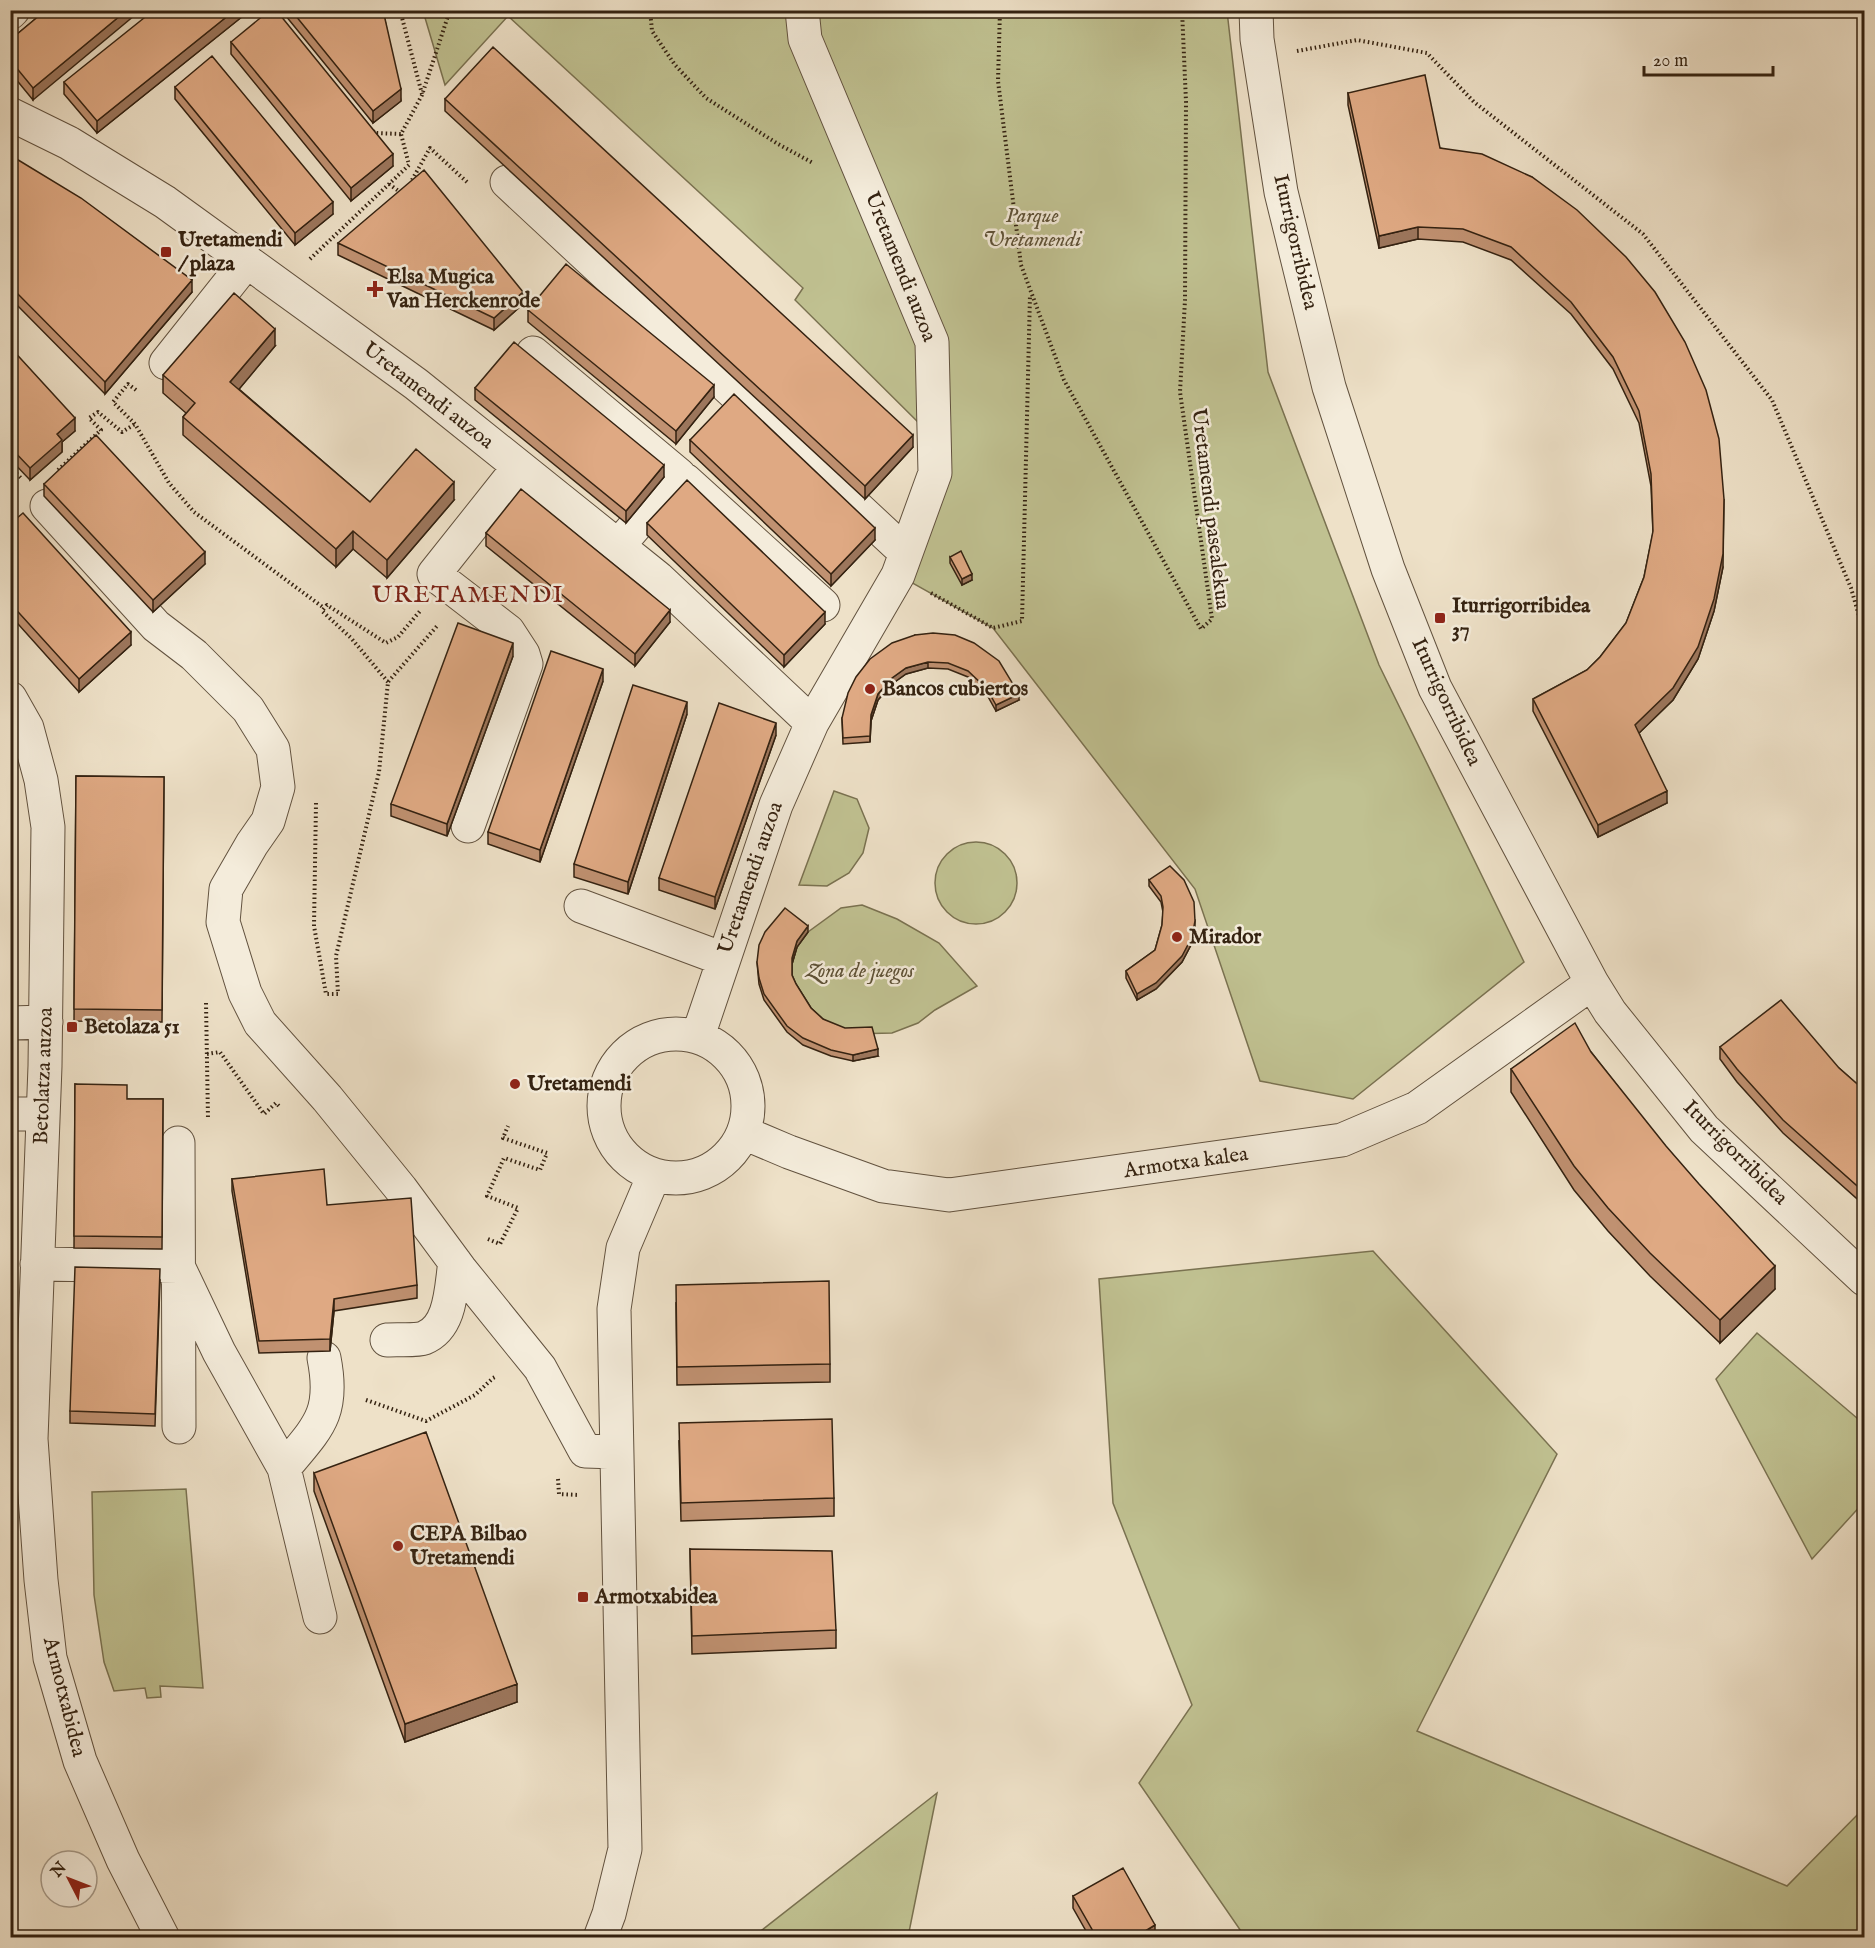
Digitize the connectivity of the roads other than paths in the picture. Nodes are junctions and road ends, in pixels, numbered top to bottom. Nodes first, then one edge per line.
1 (802, 10) edge
2 (1256, 10) edge
3 (10, 114) edge
4 (507, 182) dead end
5 (247, 261) junction
6 (533, 353) dead end
7 (166, 363) dead end
8 (519, 467) junction
9 (680, 475) junction
10 (49, 491) edge
11 (618, 546) junction
12 (902, 564) junction
13 (823, 605) dead end
14 (10, 698) edge
15 (812, 723) junction
16 (468, 826) dead end
17 (580, 906) dead end
18 (723, 958) junction
19 (1592, 983) junction
20 (46, 1022) junction
21 (10, 1023) edge
22 (698, 1035) junction
23 (10, 1114) edge
24 (43, 1114) junction
25 (744, 1133) junction
26 (178, 1143) dead end
27 (654, 1175) junction
28 (455, 1262) junction
29 (37, 1264) junction
30 (177, 1266) junction
31 (1864, 1279) edge
32 (387, 1340) dead end
33 (324, 1358) edge
34 (179, 1427) dead end
35 (21, 1440) edge
36 (616, 1452) junction
37 (284, 1468) junction
38 (320, 1617) dead end
39 (163, 1937) edge
40 (600, 1938) edge

1 - 12 street, Uretamendi auzoa
2 - 19 street, Iturrigorribidea
3 - 5 street, Uretamendi auzoa
4 - 12 street
5 - 7 street
5 - 8 street, Uretamendi auzoa
6 - 9 street
8 - 11 street, Uretamendi auzoa
8 - 16 street
9 - 11 street
9 - 13 street
10 - 28 street
11 - 15 street, Uretamendi auzoa
12 - 15 street, Uretamendi auzoa
14 - 20 street, Betolatza auzoa
15 - 18 street, Uretamendi auzoa
17 - 18 street
18 - 22 street, Uretamendi auzoa
19 - 25 street, Armotxa kalea
19 - 31 street, Iturrigorribidea
20 - 21 street
20 - 24 street, Betolatza auzoa
22 - 25 street
22 - 27 street
23 - 24 street
24 - 29 street, Betolatza auzoa
25 - 27 street
26 - 30 street
27 - 36 street
28 - 32 street
28 - 36 street
29 - 30 street
29 - 35 street, Betolatza auzoa
30 - 34 street
30 - 37 street
33 - 37 street
35 - 39 street, Armotxabidea
36 - 40 street
37 - 38 street

